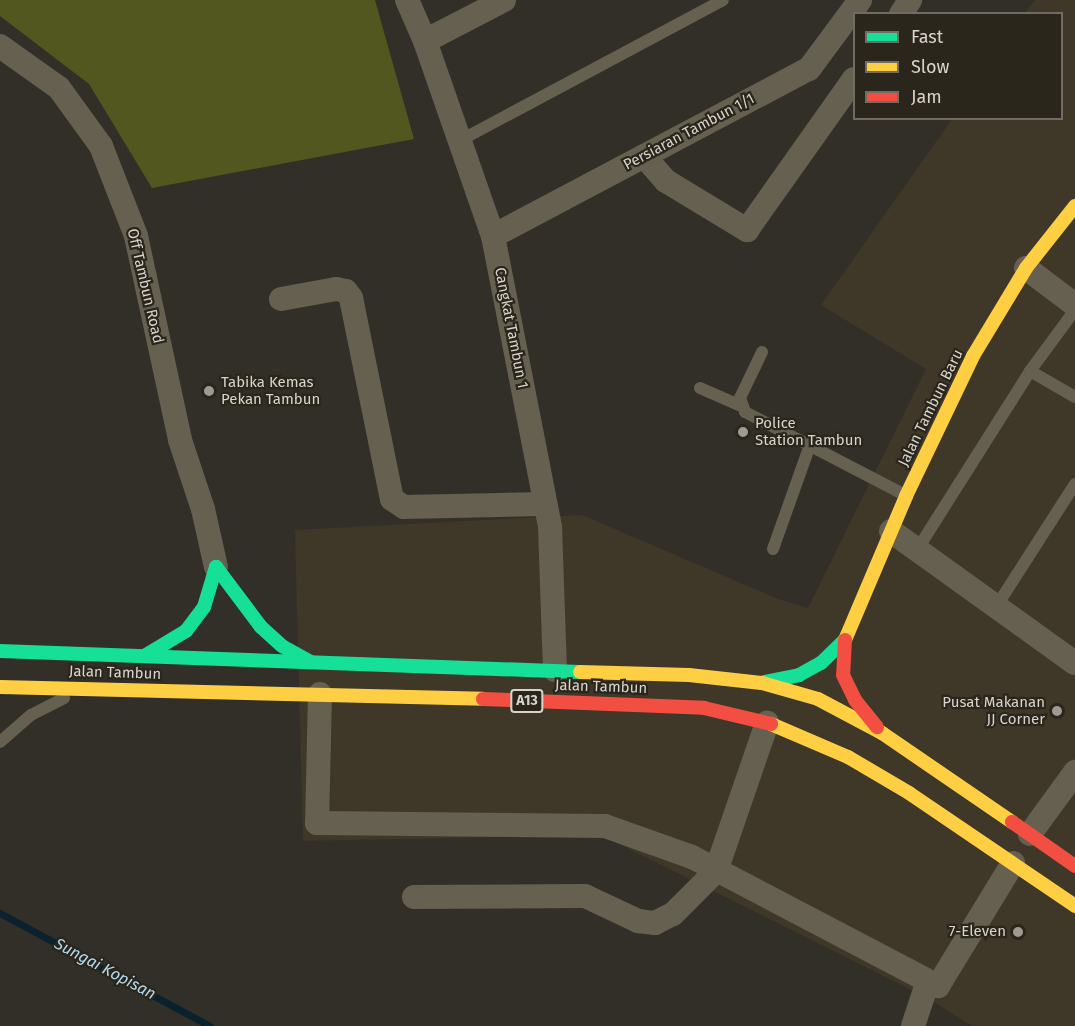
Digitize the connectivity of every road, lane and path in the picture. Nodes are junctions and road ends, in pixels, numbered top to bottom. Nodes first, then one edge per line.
1 (407, 0) edge
2 (504, 0) edge
3 (723, 0) edge
4 (860, 0) edge
5 (425, 41) junction
6 (0, 46) edge
7 (853, 81) edge
8 (459, 141) junction
9 (644, 156) junction
10 (1075, 206) edge
11 (493, 236) junction
12 (1026, 268) junction
13 (281, 300) dead end
14 (1075, 307) edge
15 (762, 352) dead end
16 (1030, 371) junction
17 (700, 388) dead end
18 (1075, 397) edge
19 (740, 405) junction
20 (810, 446) junction
21 (1075, 484) edge
22 (906, 496) junction
23 (545, 504) junction
24 (891, 531) junction
25 (773, 549) dead end
26 (917, 550) junction
27 (216, 567) junction
28 (996, 607) junction
29 (844, 640) junction
30 (0, 651) edge
31 (146, 655) junction
32 (312, 663) junction
33 (1075, 663) edge
34 (555, 670) junction
35 (762, 683) junction
36 (0, 687) edge
37 (84, 689) junction
38 (320, 694) junction
39 (767, 723) junction
40 (882, 733) junction
41 (0, 742) edge
42 (1075, 772) edge
43 (1030, 834) junction
44 (1013, 863) junction
45 (1075, 866) edge
46 (716, 870) junction
47 (414, 897) dead end
48 (1075, 906) edge
49 (928, 981) junction
50 (913, 1026) edge

1 - 5 street, Cangkat Tambun 1
2 - 5 street
3 - 8 lane
4 - 9 street, Persiaran Tambun 1/1
5 - 8 street, Cangkat Tambun 1
6 - 27 street, Off Tambun Road
7 - 9 street
8 - 11 street, Cangkat Tambun 1
9 - 11 street, Persiaran Tambun 1/1
10 - 12 main road, Jalan Tambun Baru
11 - 23 street, Cangkat Tambun 1
12 - 14 street
12 - 22 main road, Jalan Tambun Baru
13 - 23 street
14 - 16 lane
15 - 19 lane
16 - 18 lane
16 - 26 lane
17 - 19 lane
19 - 20 lane
20 - 22 lane
20 - 25 lane
21 - 28 lane
22 - 24 main road, Jalan Tambun Baru
23 - 34 street, Cangkat Tambun 1
24 - 26 street
24 - 29 main road, Jalan Tambun Baru
26 - 28 street
27 - 31 main road
27 - 32 main road
28 - 33 street
29 - 35 main road
29 - 40 main road
30 - 31 main road, Jalan Tambun
31 - 32 main road, Jalan Tambun
32 - 34 main road, Jalan Tambun / A13
34 - 35 main road, Jalan Tambun / A13
35 - 40 main road, Jalan Tambun / A13
36 - 37 main road, Jalan Tambun / A13
37 - 38 main road, Jalan Tambun / A13
37 - 41 lane
38 - 39 main road, Jalan Tambun / A13
38 - 46 street
39 - 44 main road, Jalan Tambun / A13
39 - 46 street
40 - 43 main road, Jalan Tambun / A13
42 - 43 street
43 - 45 main road, Jalan Tambun / A13
44 - 48 main road, Jalan Tambun / A13
44 - 49 street
46 - 47 street
46 - 49 street
49 - 50 street

